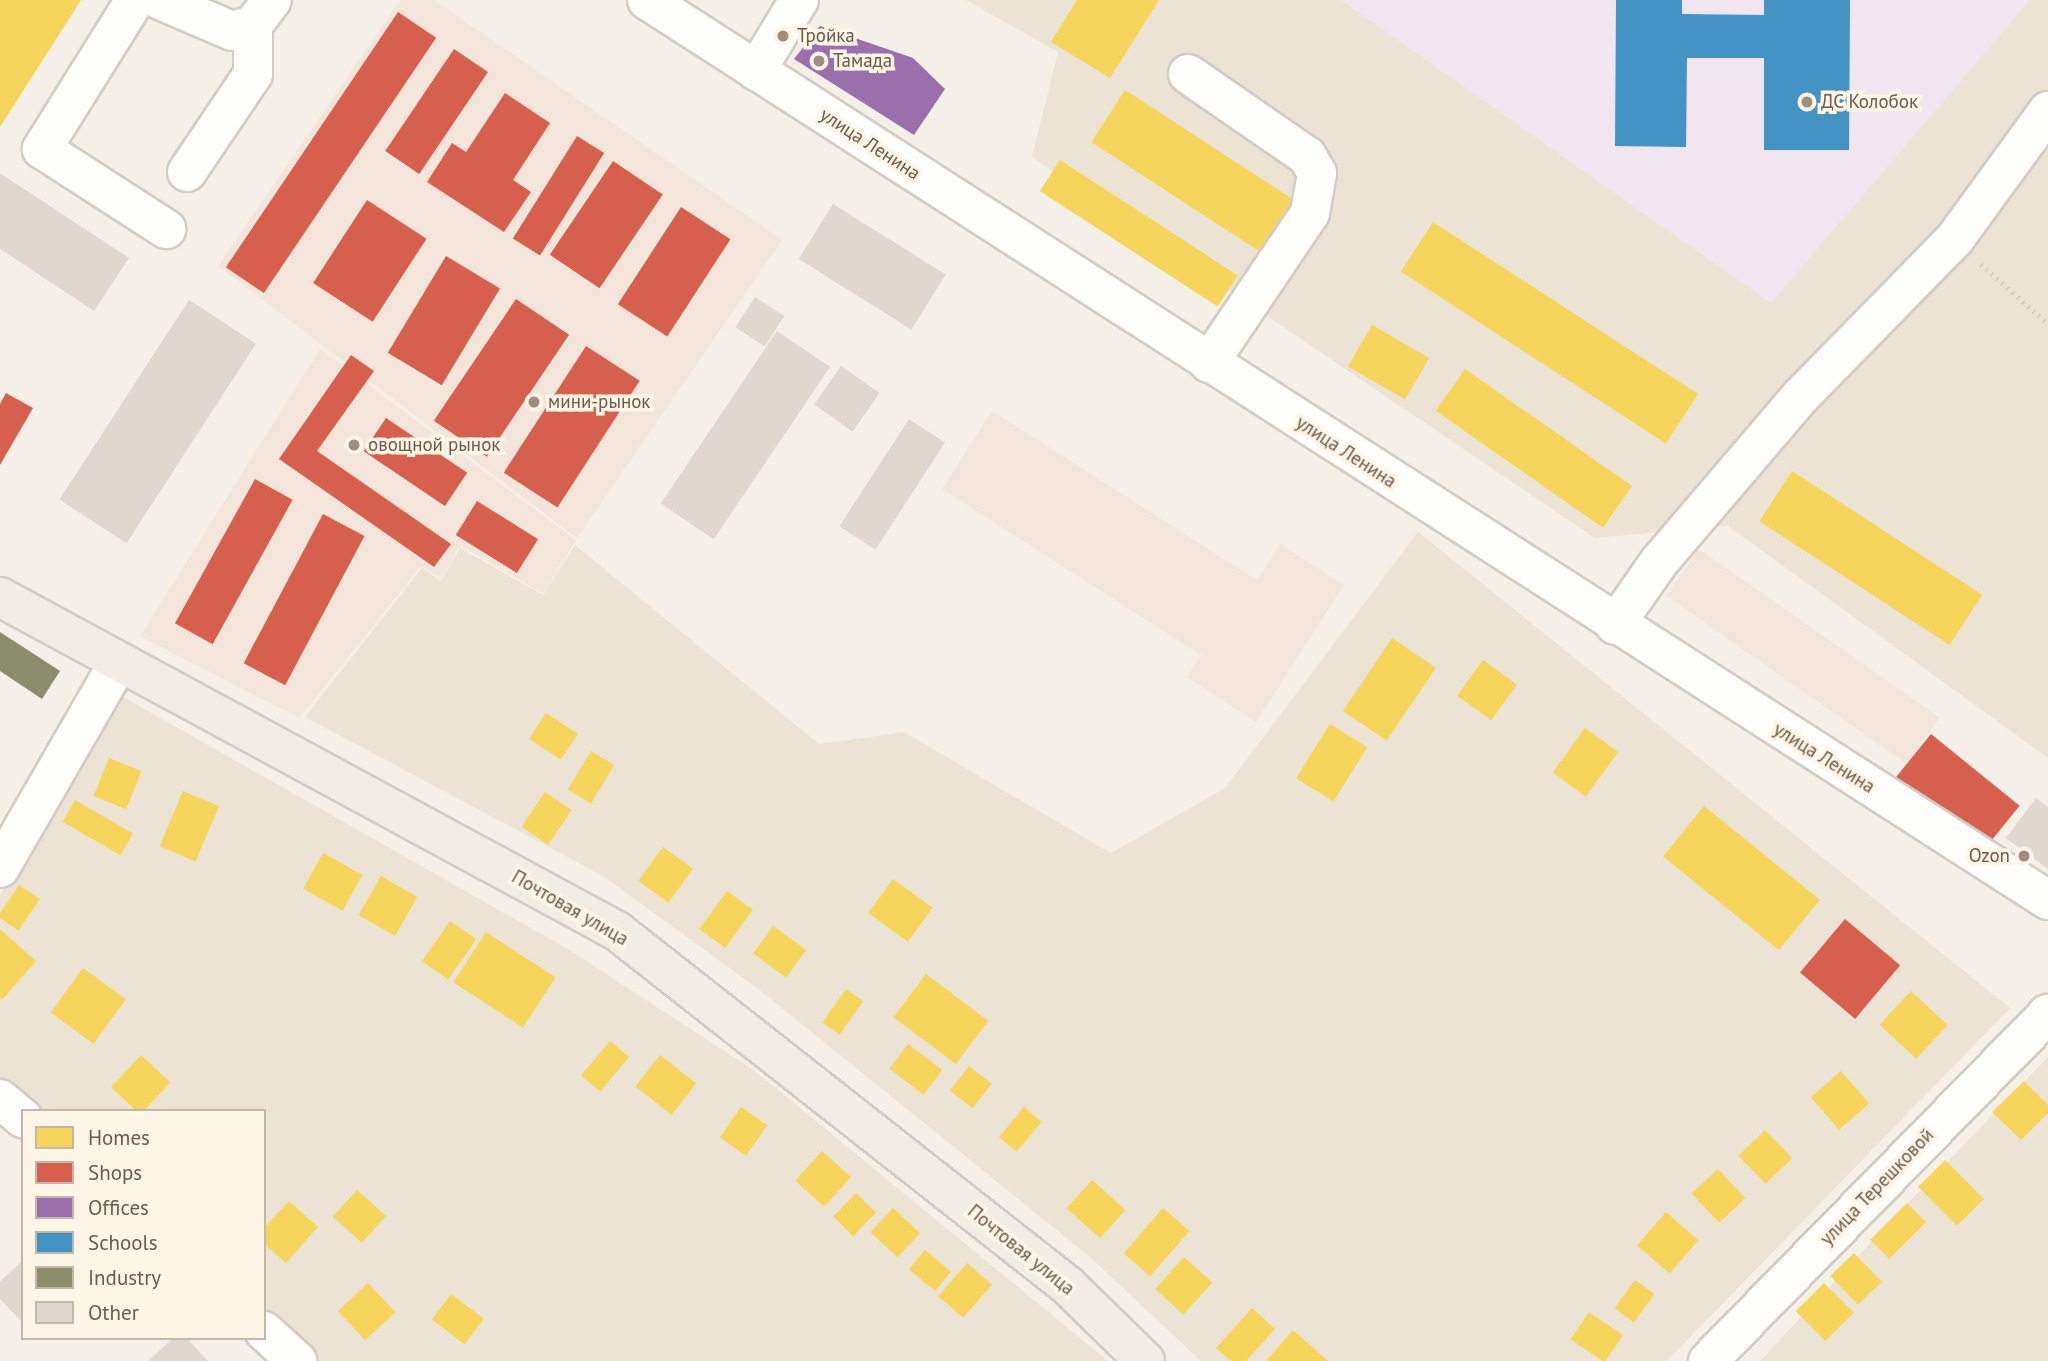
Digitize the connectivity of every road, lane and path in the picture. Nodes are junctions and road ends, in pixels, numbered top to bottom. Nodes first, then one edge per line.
1 (135, 0) edge
2 (160, 0) edge
3 (647, 0) edge
4 (799, 0) edge
5 (262, 13) edge
6 (756, 71) junction
7 (1188, 74) dead end
8 (2048, 111) edge
9 (187, 172) dead end
10 (166, 229) dead end
11 (1954, 240) junction
12 (2048, 324) edge
13 (1209, 363) junction
14 (0, 597) edge
15 (1615, 625) junction
16 (118, 664) junction
17 (0, 868) edge
18 (2048, 900) edge
19 (2048, 1014) edge
20 (0, 1099) edge
21 (21, 1116) edge
22 (266, 1333) edge
23 (298, 1361) edge
24 (1145, 1361) edge
25 (1708, 1361) edge

1 - 10 street
2 - 5 street
3 - 6 street, улица Ленина
4 - 6 street
5 - 9 street
6 - 13 street, улица Ленина
7 - 13 street
8 - 11 street
11 - 12 path
11 - 15 street
13 - 15 street, улица Ленина
14 - 16 main road, Почтовая улица
15 - 18 street, улица Ленина
16 - 17 street
16 - 24 main road, Почтовая улица
19 - 25 street, улица Терешковой
20 - 21 street
22 - 23 street

